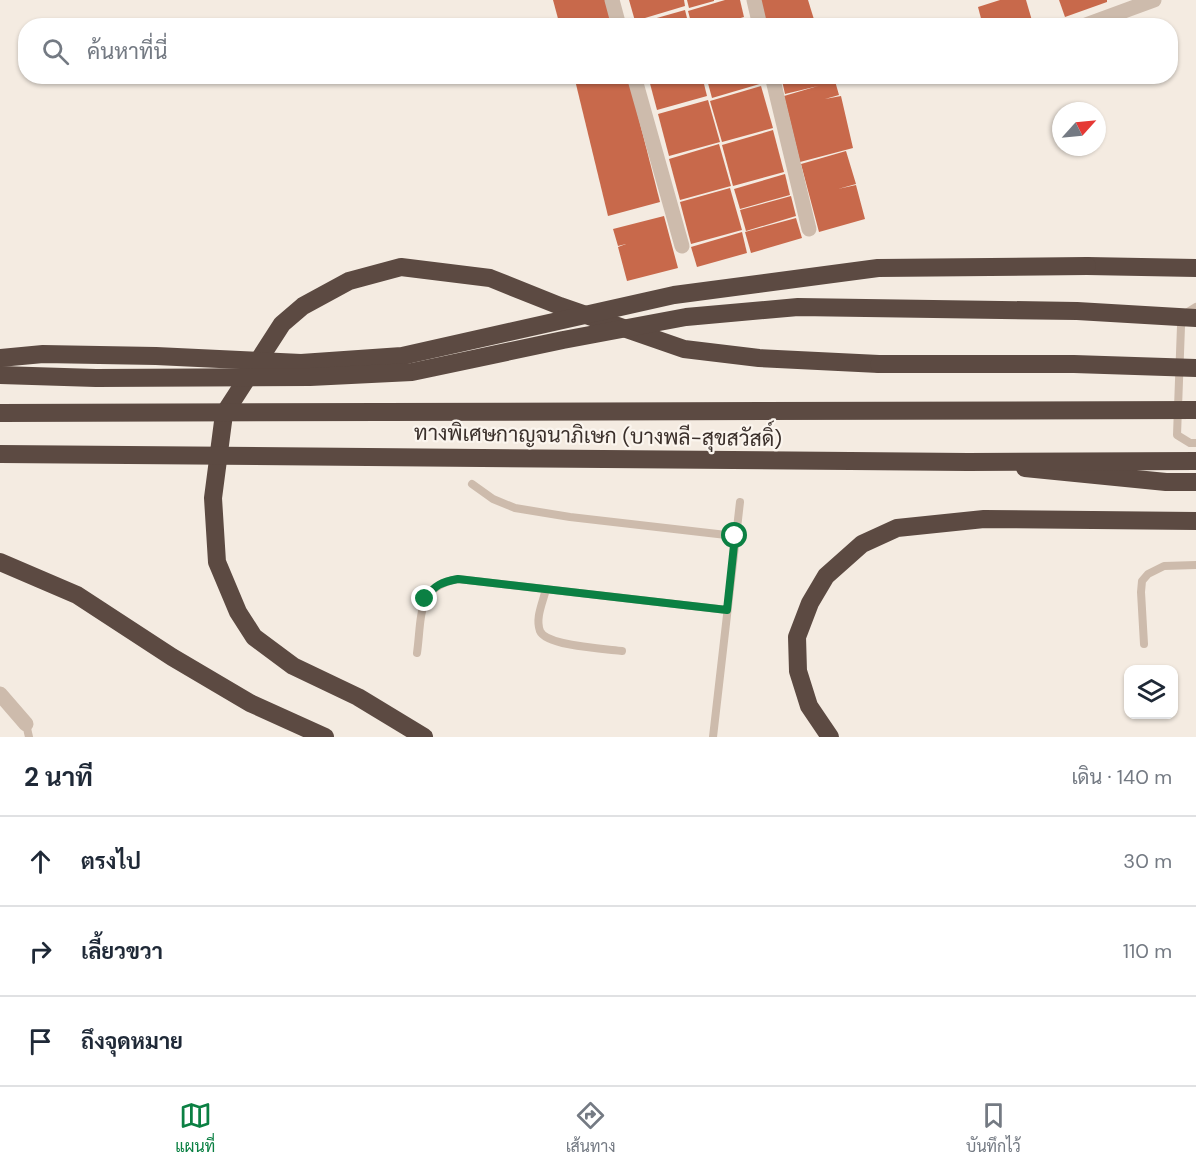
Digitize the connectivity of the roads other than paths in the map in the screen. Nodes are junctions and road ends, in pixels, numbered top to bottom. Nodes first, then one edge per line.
1 (612, 0) edge
2 (754, 0) edge
3 (1154, 0) edge
4 (617, 18) edge
5 (758, 18) edge
6 (1105, 18) edge
7 (636, 84) edge
8 (774, 84) edge
9 (809, 229) dead end
10 (682, 246) dead end
11 (1196, 268) edge
12 (1196, 307) edge
13 (1196, 318) edge
14 (0, 357) edge
15 (1196, 368) edge
16 (0, 375) edge
17 (1196, 410) edge
18 (0, 413) edge
19 (1196, 443) edge
20 (0, 454) edge
21 (1196, 460) edge
22 (968, 462) junction
23 (1196, 483) edge
24 (472, 484) dead end
25 (740, 502) dead end
26 (1196, 520) edge
27 (735, 536) junction
28 (0, 562) edge
29 (1196, 565) edge
30 (546, 589) junction
31 (727, 610) junction
32 (1144, 644) dead end
33 (622, 651) dead end
34 (417, 653) dead end
35 (0, 694) edge
36 (28, 730) edge
37 (325, 737) edge
38 (424, 737) edge
39 (713, 737) edge
40 (830, 737) edge

1 - 4 street
2 - 5 street
3 - 6 street
7 - 10 street
8 - 9 street
11 - 14 highway, bridge
12 - 19 lane
13 - 16 highway, bridge
15 - 38 highway, bridge
17 - 18 highway, ทางพิเศษกาญจนาภิเษก (บางพลี-สุขสวัสดิ์), bridge
20 - 22 highway, ทางพิเศษกาญจนาภิเษก (บางพลี-สุขสวัสดิ์), bridge
21 - 22 highway, ทางพิเศษกาญจนาภิเษก (บางพลี-สุขสวัสดิ์), bridge
22 - 23 highway, bridge
24 - 27 lane
25 - 27 lane
26 - 40 highway
27 - 31 lane
28 - 37 highway
29 - 32 lane
30 - 31 lane
30 - 33 lane
30 - 34 lane
31 - 39 lane
35 - 36 street

